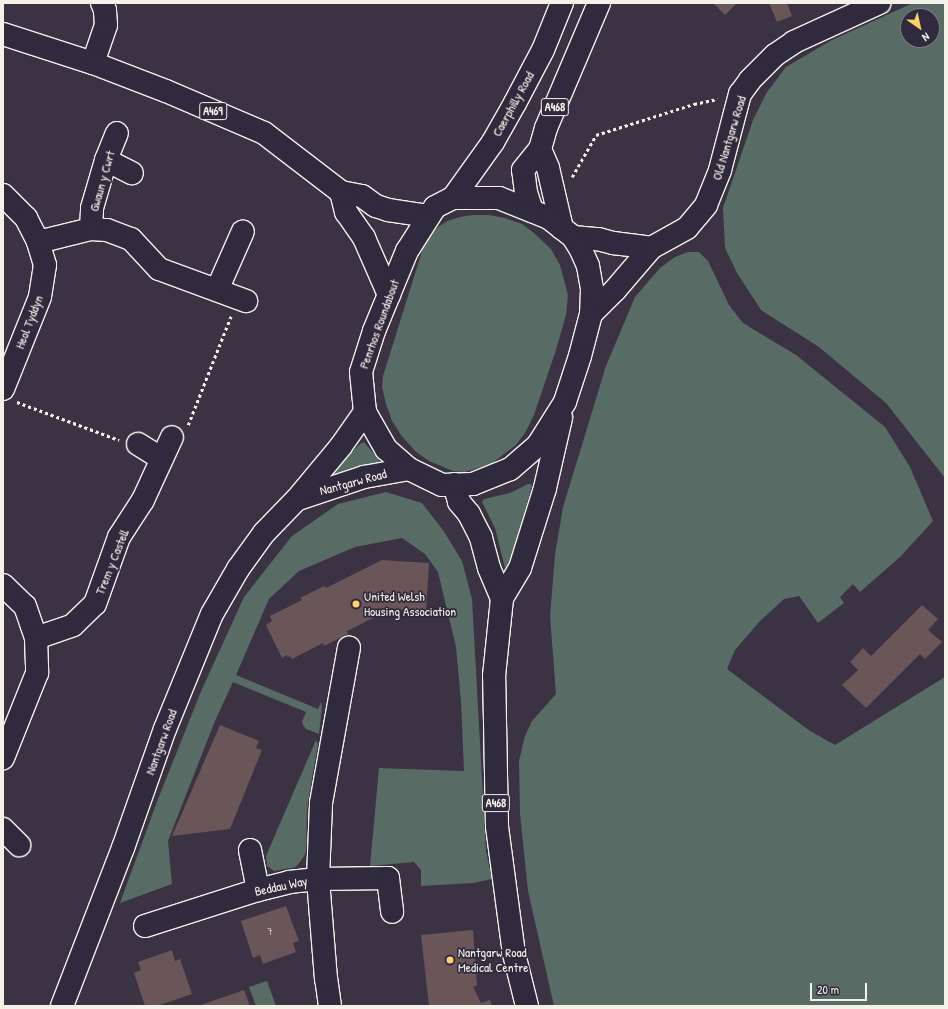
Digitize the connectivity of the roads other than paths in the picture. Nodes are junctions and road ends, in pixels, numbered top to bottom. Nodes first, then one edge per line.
1 (102, 3) edge
2 (562, 3) edge
3 (599, 3) edge
4 (879, 3) edge
5 (3, 34) edge
6 (93, 63) junction
7 (117, 133) dead end
8 (540, 149) junction
9 (106, 160) junction
10 (132, 172) dead end
11 (341, 192) junction
12 (3, 195) edge
13 (452, 198) junction
14 (532, 211) junction
15 (428, 216) junction
16 (91, 229) junction
17 (243, 231) dead end
18 (567, 232) junction
19 (38, 242) junction
20 (651, 248) junction
21 (217, 290) junction
22 (389, 295) junction
23 (242, 299) road end
24 (591, 314) junction
25 (7, 394) edge
26 (565, 402) junction
27 (365, 412) junction
28 (172, 437) road end
29 (138, 444) road end
30 (162, 459) junction
31 (409, 469) junction
32 (454, 484) junction
33 (297, 499) junction
34 (3, 586) edge
35 (502, 598) junction
36 (36, 638) junction
37 (349, 647) dead end
38 (3, 758) edge
39 (250, 850) dead end
40 (318, 879) junction
41 (258, 890) junction
42 (392, 912) dead end
43 (145, 926) dead end
44 (62, 1006) edge
45 (330, 1006) edge
46 (527, 1006) edge

1 - 6 main road
2 - 13 main road, Caerphilly Road / A468
3 - 8 main road, A468
4 - 20 main road, Old Nantgarw Road
5 - 6 main road, A469
6 - 11 main road, A469
7 - 9 main road, Gwaun y Cwrt
8 - 14 main road, A468
8 - 18 main road
9 - 10 main road
9 - 16 main road, Gwaun y Cwrt
11 - 15 main road, A469
11 - 22 main road
12 - 19 main road, Heol Tyddyn
13 - 14 main road, Penrhos Roundabout
13 - 15 main road, Penrhos Roundabout
14 - 18 main road, Penrhos Roundabout
15 - 22 main road, Penrhos Roundabout
16 - 19 main road, Gwaun y Cwrt
16 - 21 main road, Gwaun y Cwrt
17 - 21 main road
18 - 20 main road
18 - 24 main road, Penrhos Roundabout
19 - 25 main road, Heol Tyddyn
20 - 24 main road, Old Nantgarw Road
21 - 23 main road, Gwaun y Cwrt
22 - 27 main road, Penrhos Roundabout
24 - 26 main road, Penrhos Roundabout
26 - 32 main road, Penrhos Roundabout
26 - 35 main road, A468
27 - 31 main road, Penrhos Roundabout
27 - 33 main road, Nantgarw Road
28 - 30 main road, Trem y Castell
29 - 30 main road
30 - 36 main road, Trem y Castell
31 - 32 main road, Penrhos Roundabout
31 - 33 main road, Nantgarw Road
32 - 35 main road, A468
33 - 44 main road, Nantgarw Road
34 - 36 main road
35 - 46 main road, A468
36 - 38 main road
37 - 40 main road
39 - 41 main road
40 - 41 main road, Beddau Way
40 - 42 main road
40 - 45 main road, Beddau Way
41 - 43 main road, Beddau Way

